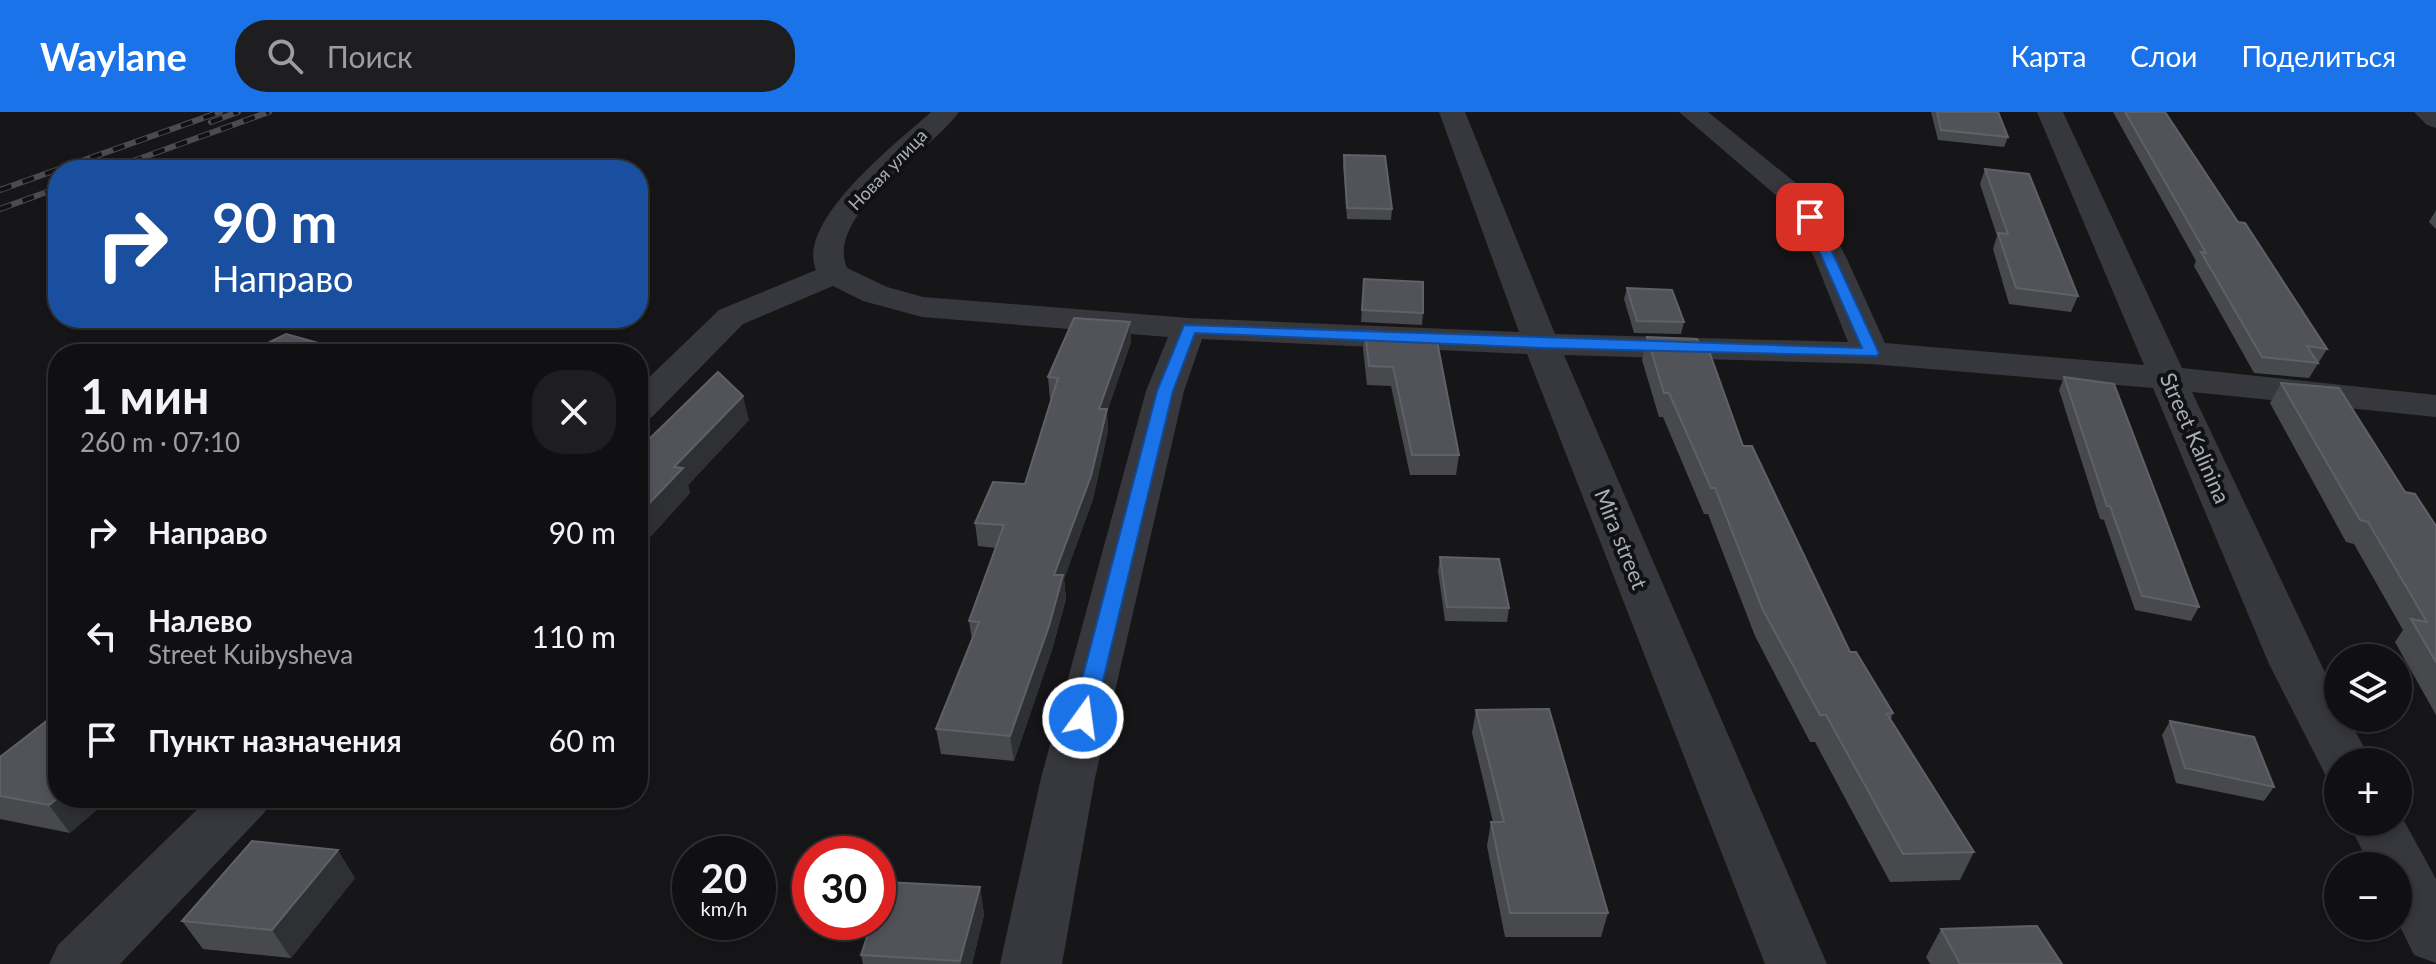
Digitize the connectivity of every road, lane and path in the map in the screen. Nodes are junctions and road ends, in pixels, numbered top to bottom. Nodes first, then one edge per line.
1 (945, 112) edge
2 (1452, 112) edge
3 (1692, 112) edge
4 (2050, 112) edge
5 (2427, 112) edge
6 (2436, 120) edge
7 (834, 274) junction
8 (1189, 328) junction
9 (1541, 344) junction
10 (1871, 353) junction
11 (2168, 378) junction
12 (648, 399) edge
13 (2436, 406) edge
14 (2338, 748) edge
15 (234, 808) edge
16 (2383, 836) edge
17 (2436, 937) edge
18 (80, 964) edge
19 (1031, 964) edge
20 (1796, 964) edge

1 - 7 street, Новая улица
2 - 9 street, Mira street
3 - 10 street
4 - 11 street, Street Kalinina
5 - 6 street
7 - 8 street
7 - 12 street
8 - 9 street
8 - 19 street
9 - 10 street
9 - 20 street, Mira street
10 - 11 street
11 - 13 street
11 - 14 street, Street Kalinina
15 - 18 street
16 - 17 street

